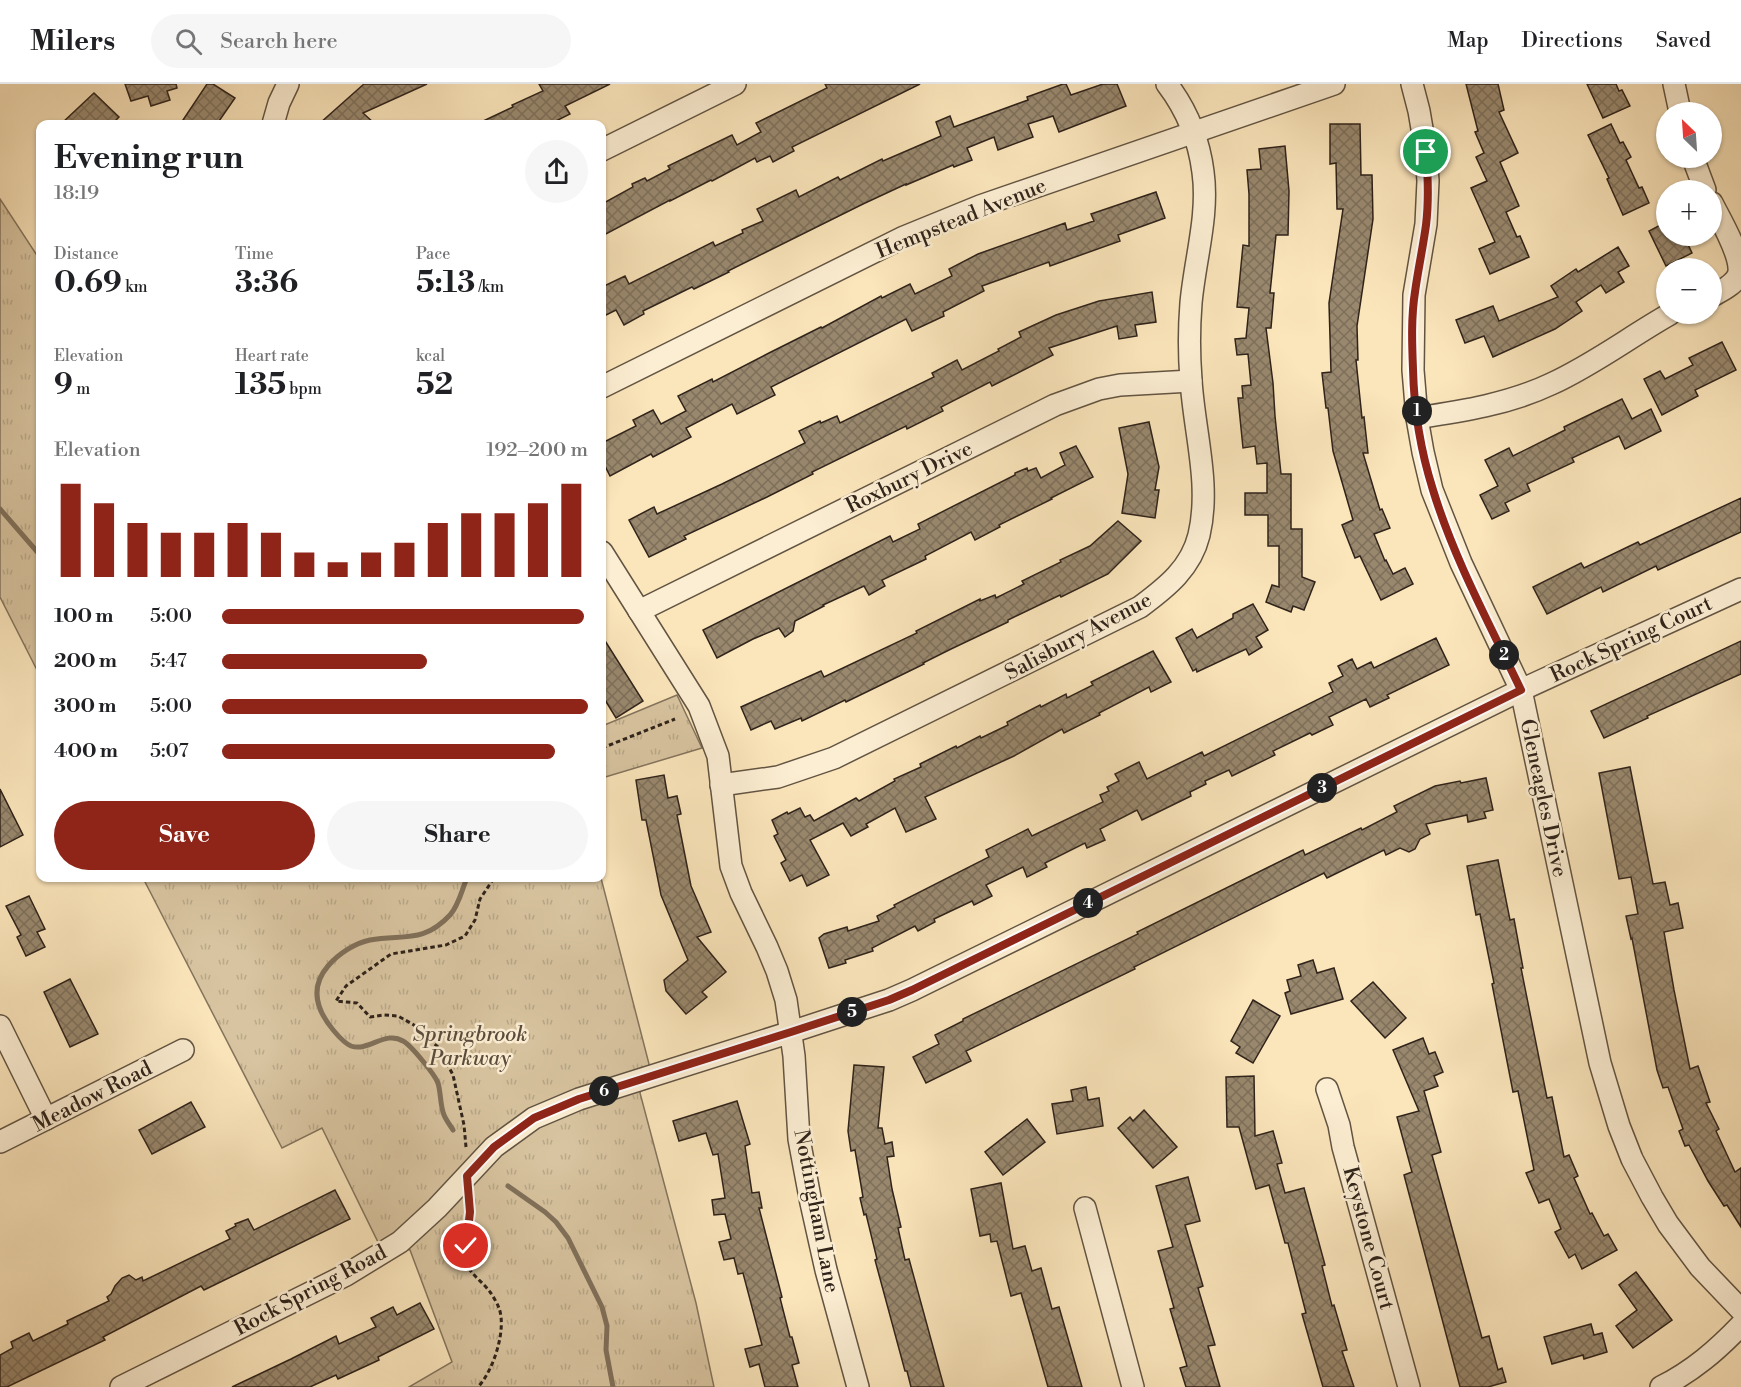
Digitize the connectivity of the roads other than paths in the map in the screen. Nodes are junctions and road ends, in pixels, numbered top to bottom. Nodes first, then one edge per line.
1 (288, 84) edge
2 (735, 84) edge
3 (1167, 84) edge
4 (1334, 84) edge
5 (1412, 84) edge
6 (1674, 84) edge
7 (1678, 102) edge
8 (274, 120) edge
9 (1194, 133) junction
10 (606, 148) edge
11 (1722, 223) edge
12 (1722, 290) edge
13 (1656, 322) edge
14 (1191, 381) junction
15 (606, 385) edge
16 (1417, 418) junction
17 (606, 558) edge
18 (1741, 589) edge
19 (639, 611) junction
20 (1521, 690) junction
21 (721, 785) junction
22 (0, 1026) edge
23 (791, 1032) junction
24 (183, 1050) dead end
25 (1327, 1089) dead end
26 (46, 1119) junction
27 (0, 1142) edge
28 (1085, 1208) dead end
29 (1741, 1310) edge
30 (1741, 1325) edge
31 (121, 1387) edge
32 (858, 1387) edge
33 (1133, 1387) edge
34 (1409, 1387) edge
35 (1662, 1387) edge

1 - 8 street
2 - 10 street
3 - 9 street, Salisbury Avenue
4 - 9 street, Hempstead Avenue
5 - 16 street, Gleneagles Drive
6 - 7 street
9 - 14 street, Salisbury Avenue
9 - 15 street, Hempstead Avenue
11 - 12 street
13 - 16 street
14 - 19 street, Roxbury Drive
14 - 21 street, Salisbury Avenue
16 - 20 street, Gleneagles Drive
17 - 19 street, Nottingham Lane
18 - 20 street, Rock Spring Court
19 - 21 street, Nottingham Lane
20 - 23 street, Rock Spring Road
20 - 29 street, Gleneagles Drive
21 - 23 street, Nottingham Lane
22 - 26 street
23 - 31 street, Rock Spring Road
23 - 32 street, Nottingham Lane
24 - 26 street, Meadow Road
25 - 34 street, Keystone Court
26 - 27 street, Meadow Road
28 - 33 street
30 - 35 street

